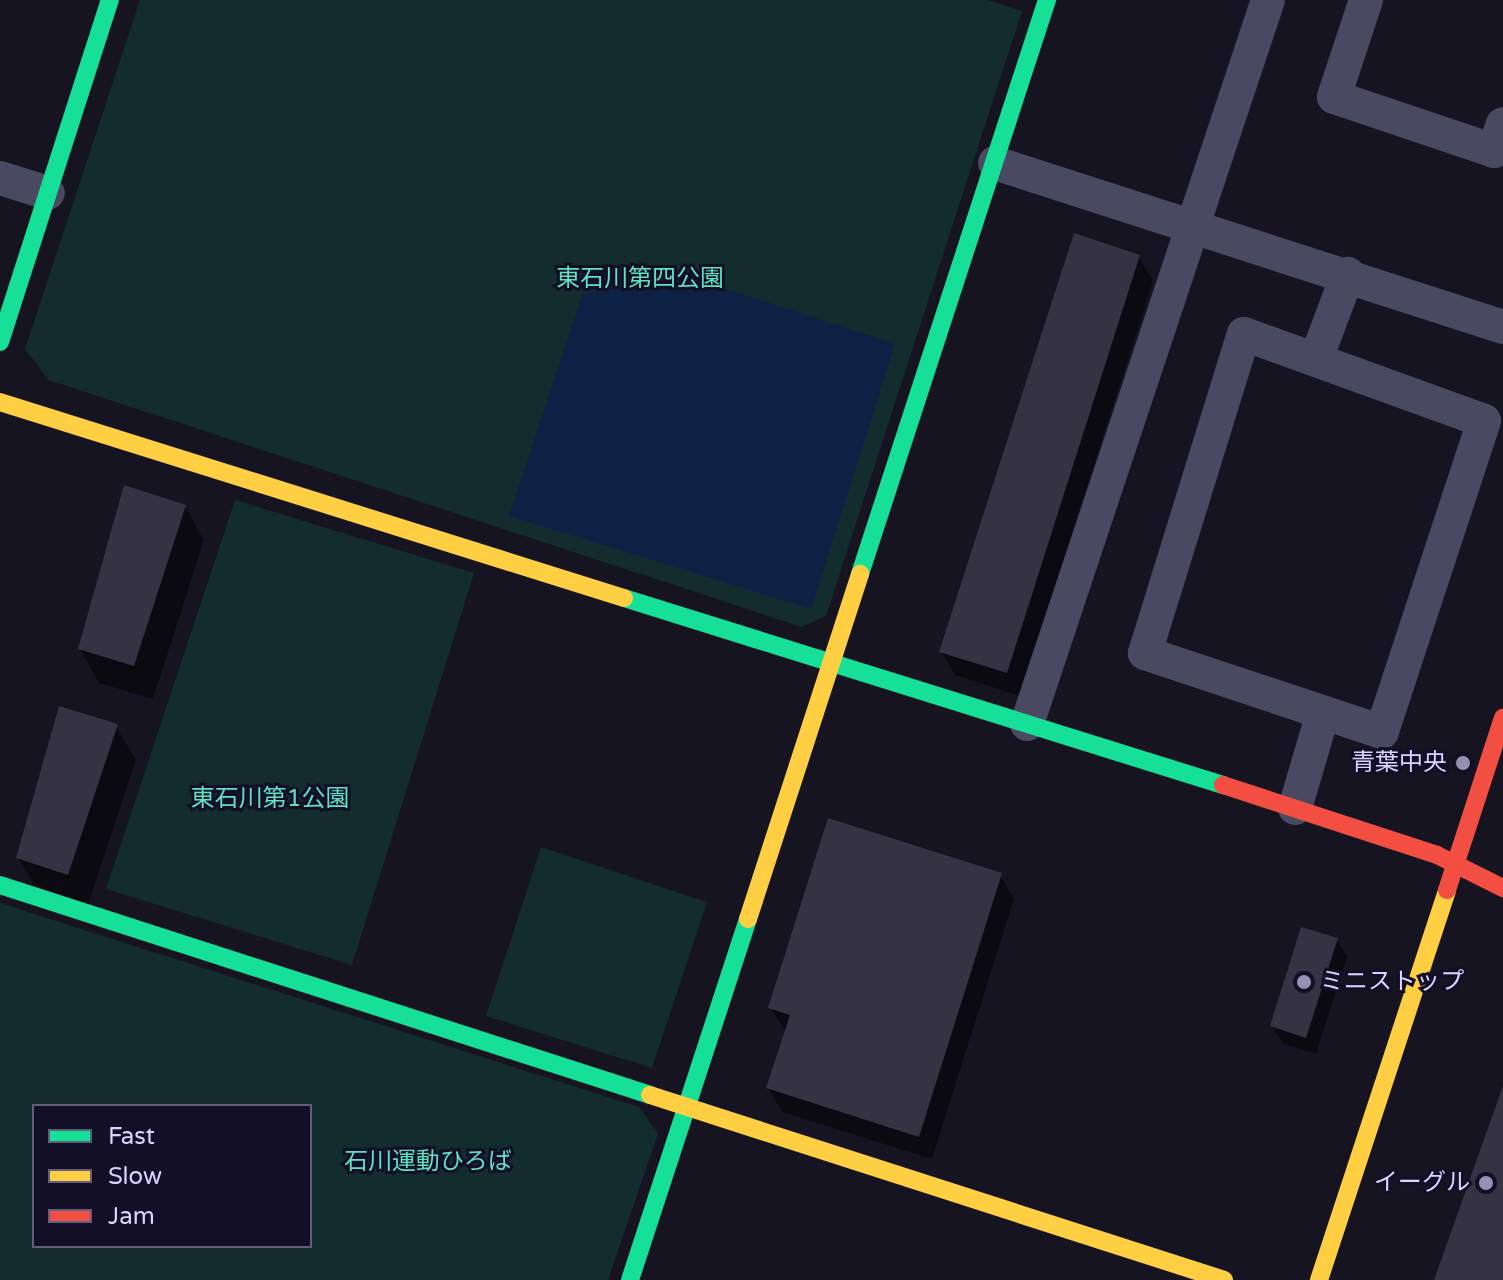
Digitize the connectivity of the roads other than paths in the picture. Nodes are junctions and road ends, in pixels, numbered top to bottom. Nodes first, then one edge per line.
1 (110, 0) edge
2 (1047, 0) edge
3 (1268, 0) edge
4 (1366, 0) edge
5 (1503, 124) edge
6 (995, 163) junction
7 (0, 178) edge
8 (48, 193) junction
9 (1192, 223) junction
10 (1348, 274) junction
11 (1503, 327) edge
12 (0, 342) edge
13 (1316, 359) junction
14 (0, 402) edge
15 (834, 667) junction
16 (1323, 713) junction
17 (1503, 718) edge
18 (1027, 724) junction
19 (1295, 808) junction
20 (1455, 863) junction
21 (0, 885) edge
22 (1503, 888) edge
23 (687, 1106) junction
24 (630, 1280) edge
25 (1224, 1280) edge
26 (1319, 1280) edge

1 - 8 street
2 - 6 street
3 - 9 street
4 - 5 street
6 - 9 street
6 - 15 street
7 - 8 street
8 - 12 street
9 - 10 street
9 - 18 street
10 - 11 street
10 - 13 street
13 - 16 street
13 - 16 street
14 - 15 street
15 - 18 street
15 - 23 street
16 - 19 street
17 - 20 street
18 - 19 street
19 - 20 street
20 - 22 street
20 - 26 street
21 - 23 street
23 - 24 street
23 - 25 street

